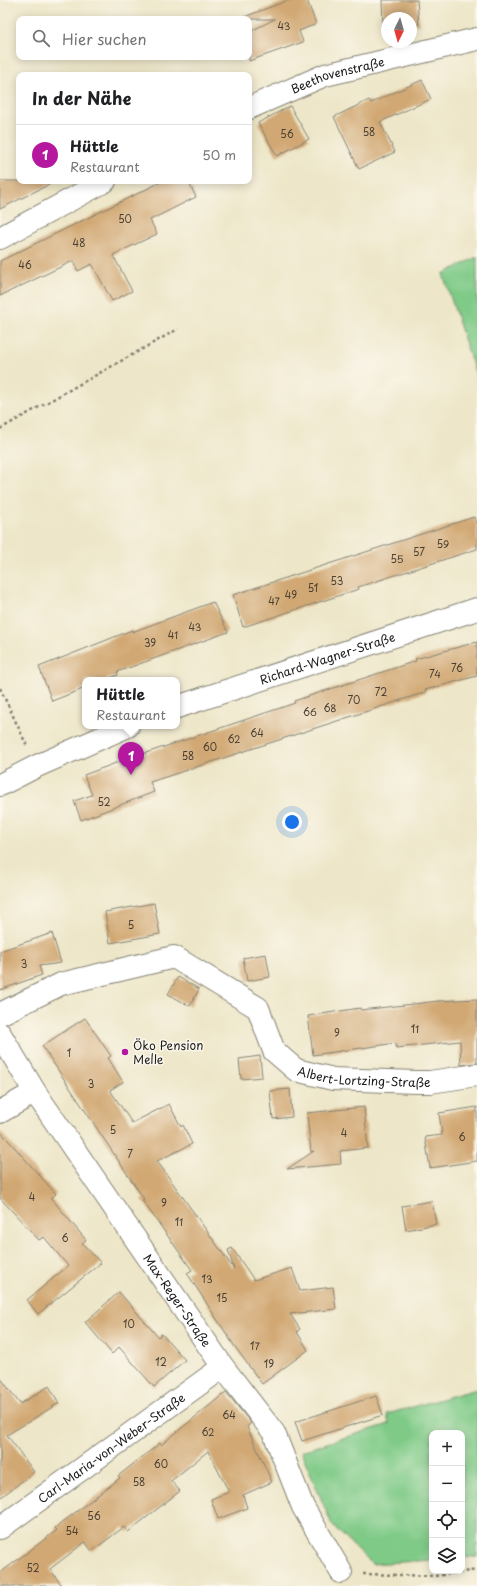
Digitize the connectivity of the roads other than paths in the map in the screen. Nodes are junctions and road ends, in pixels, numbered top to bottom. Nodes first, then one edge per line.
1 (477, 39) edge
2 (252, 107) edge
3 (99, 184) edge
4 (0, 238) edge
5 (477, 610) edge
6 (180, 706) edge
7 (121, 729) edge
8 (0, 785) edge
9 (0, 1014) edge
10 (0, 1034) edge
11 (477, 1076) edge
12 (35, 1092) junction
13 (0, 1112) edge
14 (223, 1367) junction
15 (0, 1528) edge
16 (341, 1572) road end

1 - 2 street, Beethovenstraße
3 - 4 street
5 - 6 street, Richard-Wagner-Straße
7 - 8 street
9 - 11 street, Albert-Lortzing-Straße
10 - 12 street, Max-Reger-Straße
12 - 13 street
12 - 14 street, Max-Reger-Straße
14 - 15 street, Carl-Maria-von-Weber-Straße
14 - 16 street, Max-Reger-Straße

